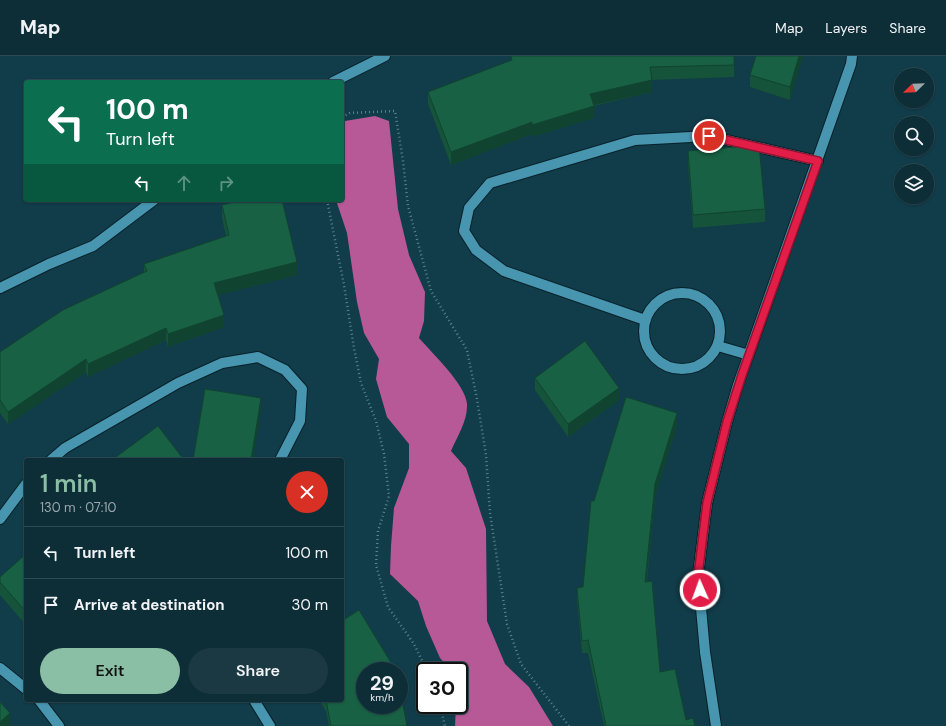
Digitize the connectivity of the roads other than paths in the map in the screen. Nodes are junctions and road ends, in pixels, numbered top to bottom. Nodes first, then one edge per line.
1 (385, 56) edge
2 (852, 56) edge
3 (337, 80) edge
4 (818, 161) junction
5 (151, 202) edge
6 (0, 288) edge
7 (645, 320) junction
8 (718, 346) junction
9 (749, 355) junction
10 (53, 458) edge
11 (281, 458) edge
12 (24, 487) edge
13 (0, 519) edge
14 (0, 668) edge
15 (24, 687) edge
16 (44, 702) edge
17 (255, 702) edge
18 (59, 726) edge
19 (270, 726) edge
20 (716, 726) edge

1 - 3 street
2 - 4 street
4 - 7 street
4 - 9 street
5 - 6 street
7 - 8 street
7 - 8 street
8 - 9 street
9 - 20 street
10 - 11 street
12 - 13 street
14 - 15 street
16 - 18 street
17 - 19 street

